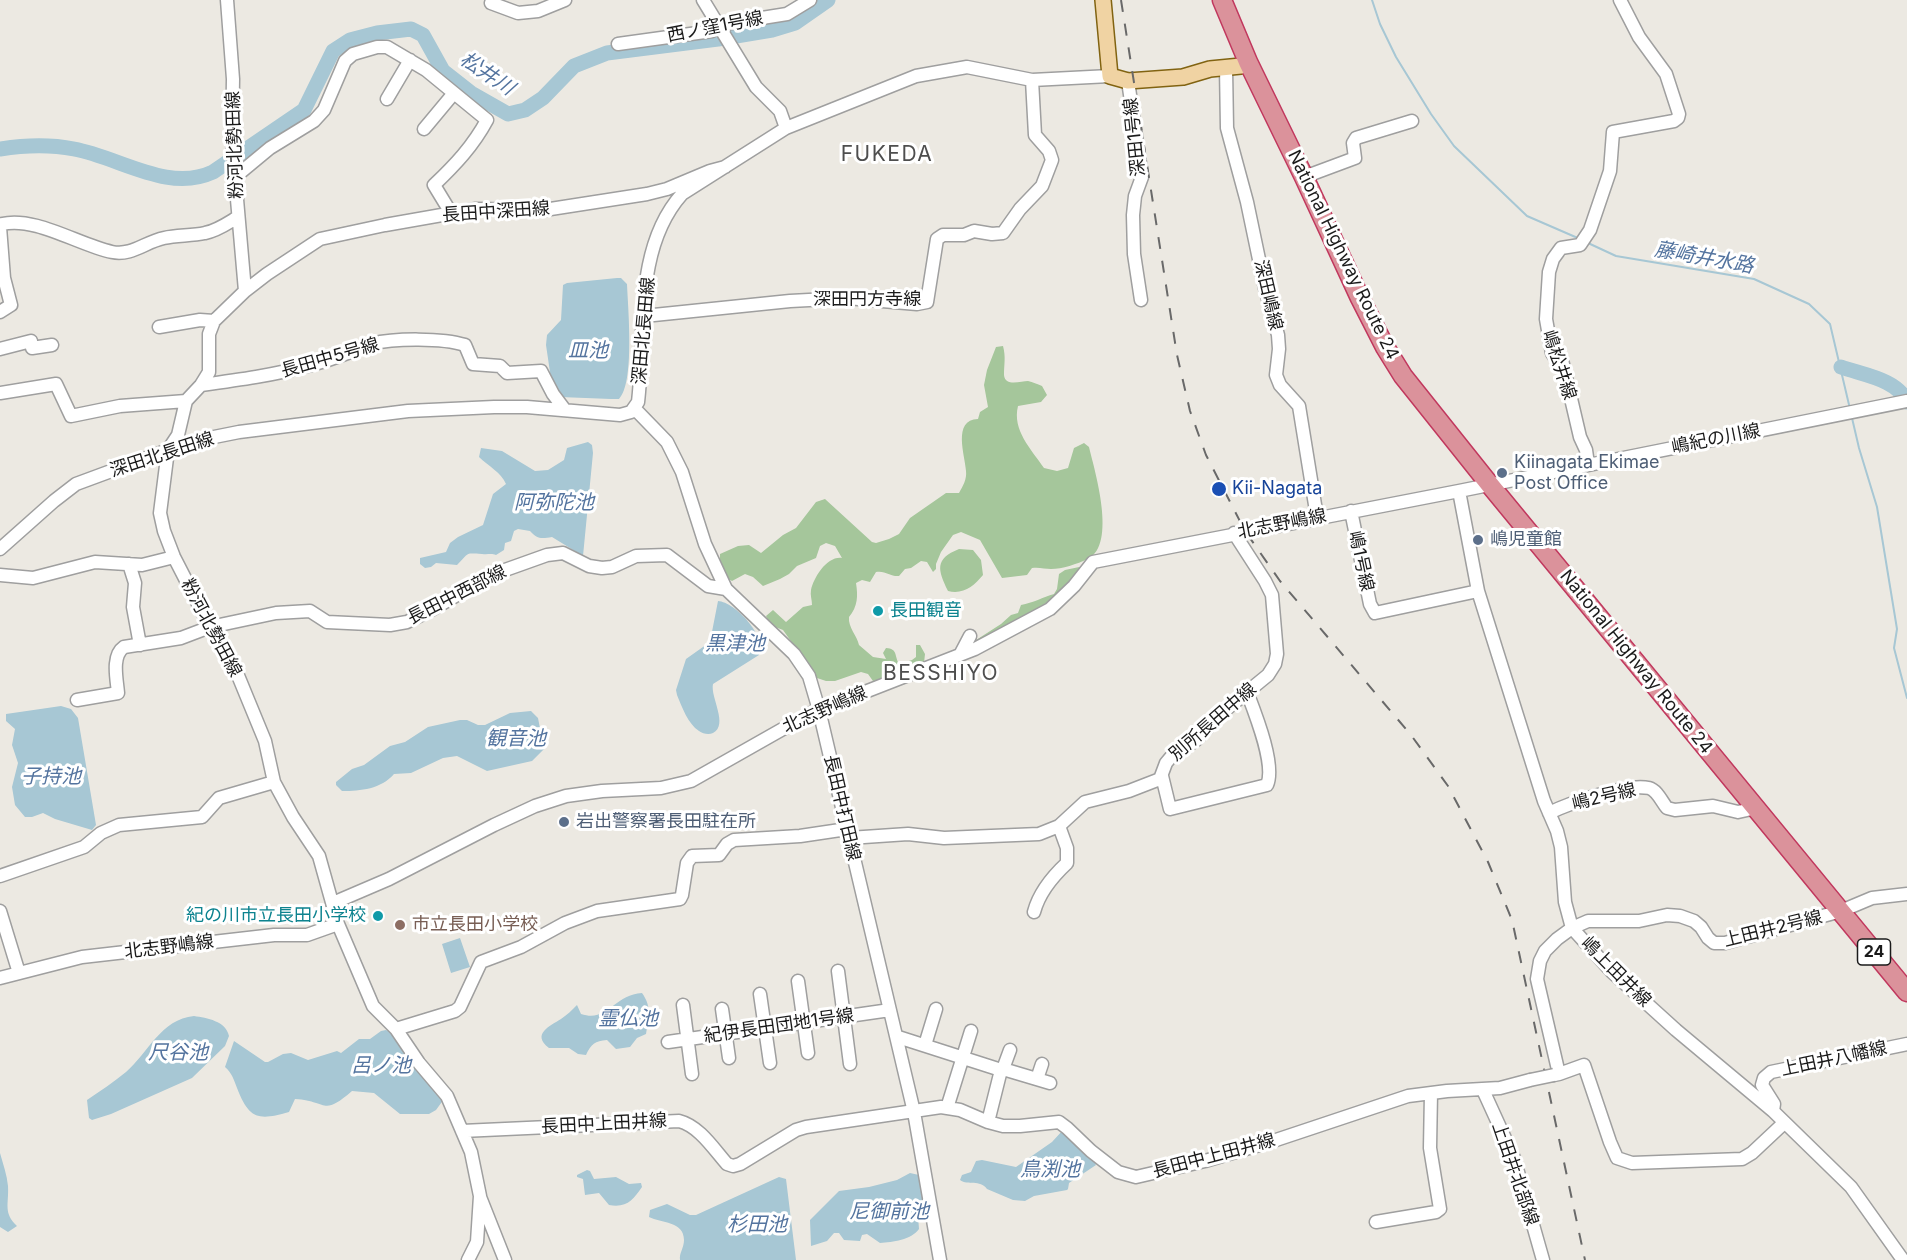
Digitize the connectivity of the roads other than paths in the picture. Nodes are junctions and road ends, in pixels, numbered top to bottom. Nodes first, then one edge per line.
1 (227, 0) edge
2 (565, 0) edge
3 (703, 0) edge
4 (810, 0) edge
5 (1103, 0) edge
6 (1620, 0) edge
7 (491, 3) dead end
8 (1226, 3) edge
9 (722, 33) junction
10 (618, 44) dead end
11 (410, 60) junction
12 (1248, 62) junction
13 (1226, 68) junction
14 (1110, 76) junction
15 (1032, 80) junction
16 (1128, 81) junction
17 (454, 93) junction
18 (387, 99) dead end
19 (1412, 122) dead end
20 (786, 128) junction
21 (424, 129) dead end
22 (725, 167) junction
23 (235, 174) junction
24 (1304, 177) junction
25 (451, 213) junction
26 (238, 217) junction
27 (245, 291) junction
28 (1141, 300) dead end
29 (0, 312) edge
30 (644, 316) junction
31 (214, 321) junction
32 (159, 327) dead end
33 (52, 345) dead end
34 (0, 349) edge
35 (201, 385) junction
36 (0, 393) edge
37 (186, 401) junction
38 (1905, 401) edge
39 (635, 409) junction
40 (565, 410) junction
41 (168, 450) junction
42 (1588, 464) junction
43 (1490, 484) junction
44 (1459, 491) junction
45 (1351, 511) junction
46 (1317, 517) junction
47 (1234, 533) junction
48 (0, 549) edge
49 (174, 557) junction
50 (129, 564) junction
51 (0, 576) edge
52 (726, 589) junction
53 (1478, 591) junction
54 (210, 627) junction
55 (970, 636) dead end
56 (140, 645) junction
57 (960, 655) junction
58 (1247, 692) junction
59 (77, 700) dead end
60 (819, 710) junction
61 (1162, 776) junction
62 (274, 782) junction
63 (1756, 808) junction
64 (1549, 813) junction
65 (1059, 826) junction
66 (848, 834) junction
67 (0, 876) edge
68 (1907, 894) edge
69 (333, 903) junction
70 (0, 911) edge
71 (1841, 911) junction
72 (1034, 912) dead end
73 (338, 924) junction
74 (1572, 928) junction
75 (838, 971) dead end
76 (19, 973) junction
77 (0, 978) edge
78 (798, 981) dead end
79 (1907, 992) edge
80 (760, 994) dead end
81 (682, 1005) dead end
82 (722, 1009) dead end
83 (936, 1009) dead end
84 (890, 1011) junction
85 (844, 1018) junction
86 (804, 1023) junction
87 (396, 1029) junction
88 (765, 1029) junction
89 (971, 1030) dead end
90 (726, 1034) junction
91 (898, 1037) junction
92 (687, 1039) junction
93 (668, 1042) dead end
94 (1907, 1044) edge
95 (925, 1045) junction
96 (1010, 1050) dead end
97 (808, 1053) dead end
98 (729, 1058) dead end
99 (963, 1059) junction
100 (770, 1063) dead end
101 (850, 1064) dead end
102 (1042, 1064) dead end
103 (1002, 1070) junction
104 (692, 1074) dead end
105 (1557, 1075) junction
106 (1484, 1090) junction
107 (1431, 1093) junction
108 (947, 1108) junction
109 (1773, 1111) junction
110 (914, 1112) junction
111 (988, 1122) junction
112 (1784, 1123) junction
113 (462, 1131) junction
114 (480, 1196) junction
115 (1376, 1222) dead end
116 (468, 1260) edge
117 (505, 1260) edge
118 (940, 1260) edge
119 (1543, 1260) edge
120 (1903, 1260) edge

1 - 23 street, 粉河北勢田線
2 - 7 street
3 - 9 street
4 - 9 street, 西ノ窪1号線
5 - 14 main road
6 - 42 street, 嶋松井線
8 - 12 highway, National Highway Route 24 / 24
9 - 10 street, 西ノ窪1号線
9 - 20 street
11 - 17 street
11 - 18 street
11 - 23 street
12 - 13 main road
12 - 24 highway, National Highway Route 24 / 24
13 - 16 main road
13 - 46 street, 深田嶋線
14 - 15 street, 深田北長田線
14 - 16 main road
15 - 20 street, 深田北長田線
15 - 30 street, 深田円方寺線
16 - 28 street, 深田1号線
17 - 21 street
17 - 25 street
19 - 24 street
20 - 22 street, 深田北長田線
22 - 25 street, 長田中深田線
22 - 30 street, 深田北長田線
23 - 26 street, 粉河北勢田線
24 - 43 highway, National Highway Route 24 / 24
25 - 27 street, 長田中深田線
26 - 27 street, 粉河北勢田線
26 - 29 street
27 - 31 street
30 - 39 street, 深田北長田線
31 - 32 street
31 - 35 street, 粉河北勢田線
33 - 34 street
35 - 37 street, 粉河北勢田線
35 - 40 street, 長田中5号線
36 - 37 street
37 - 41 street, 粉河北勢田線
38 - 42 street, 嶋紀の川線
39 - 40 street, 深田北長田線
39 - 52 street, 長田中打田線
40 - 41 street, 深田北長田線
41 - 48 street, 深田北長田線
41 - 49 street, 粉河北勢田線
42 - 43 street, 嶋紀の川線
43 - 44 street, 北志野嶋線
43 - 63 highway, National Highway Route 24 / 24
44 - 45 street, 北志野嶋線
44 - 53 street, 嶋上田井線
45 - 46 street, 北志野嶋線
45 - 53 street, 嶋1号線
46 - 47 street, 北志野嶋線
47 - 57 street, 北志野嶋線
47 - 58 street, 別所長田中線
49 - 50 street
49 - 54 street, 粉河北勢田線
50 - 51 street
50 - 56 street
52 - 54 street, 長田中西部線
52 - 60 street, 長田中打田線
53 - 64 street, 嶋上田井線
54 - 56 street, 長田中西部線
54 - 62 street, 粉河北勢田線
55 - 57 street
56 - 59 street, 長田中西部線
57 - 60 street, 北志野嶋線
58 - 61 street, 別所長田中線
58 - 61 street
60 - 66 street, 長田中打田線
60 - 69 street, 北志野嶋線
61 - 65 street, 別所長田中線
62 - 67 street
62 - 69 street, 粉河北勢田線
63 - 64 street, 嶋2号線
63 - 71 highway, National Highway Route 24 / 24
64 - 74 street, 嶋上田井線
65 - 66 street, 別所長田中線
65 - 72 street
66 - 84 street, 長田中打田線
66 - 87 street, 別所長田中線
68 - 71 street, 上田井2号線
69 - 73 street, 粉河北勢田線
70 - 76 street
71 - 74 street, 上田井2号線
71 - 79 highway, National Highway Route 24 / 24
73 - 76 street, 北志野嶋線
73 - 87 street, 粉河北勢田線
74 - 105 street
74 - 109 street, 嶋上田井線
75 - 85 street
76 - 77 street, 北志野嶋線
78 - 86 street
80 - 88 street
81 - 92 street
82 - 90 street
83 - 95 street
84 - 85 street, 紀伊長田団地1号線
84 - 91 street, 長田中打田線
85 - 86 street, 紀伊長田団地1号線
85 - 101 street
86 - 88 street, 紀伊長田団地1号線
86 - 97 street
87 - 113 street, 粉河北勢田線
88 - 90 street, 紀伊長田団地1号線
88 - 100 street
89 - 99 street
90 - 92 street, 紀伊長田団地1号線
90 - 98 street
91 - 95 street
91 - 110 street, 長田中打田線
92 - 93 street, 紀伊長田団地1号線
92 - 104 street
94 - 109 street, 上田井八幡線
95 - 99 street
96 - 103 street
99 - 103 street
99 - 108 street
102 - 103 street
103 - 111 street
105 - 106 street, 長田中上田井線, bridge
105 - 112 street, 長田中上田井線
106 - 107 street, 長田中上田井線
106 - 119 street, 上田井北部線
107 - 111 street, 長田中上田井線
107 - 115 street
108 - 110 street, 長田中上田井線
108 - 111 street, 長田中上田井線
109 - 112 street, 嶋上田井線
110 - 113 street, 長田中上田井線
110 - 118 street, 長田中打田線
112 - 120 street, 嶋上田井線
113 - 114 street, 粉河北勢田線
114 - 116 street, 粉河北勢田線
114 - 117 street

